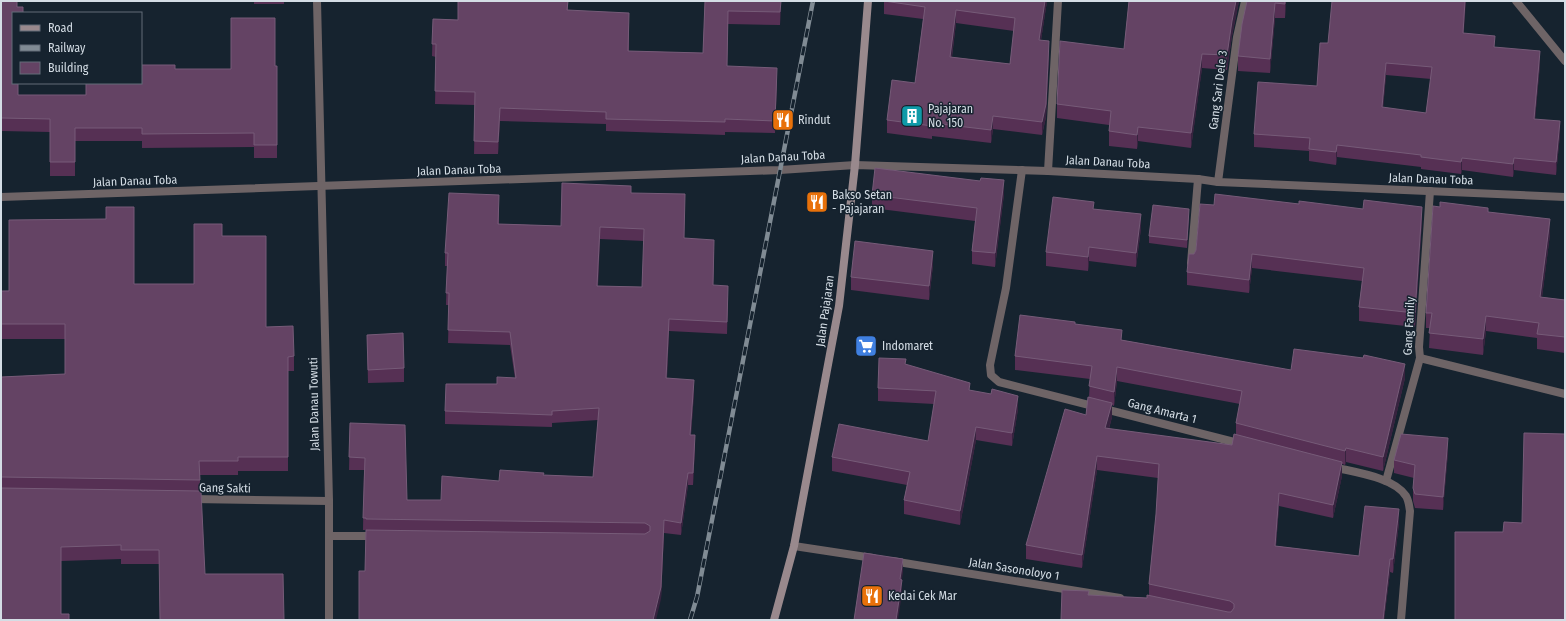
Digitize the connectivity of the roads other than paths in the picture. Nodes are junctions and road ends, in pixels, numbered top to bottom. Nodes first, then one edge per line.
1 (317, 1) edge
2 (868, 1) edge
3 (1058, 1) edge
4 (1245, 1) edge
5 (1516, 1) edge
6 (1565, 61) edge
7 (855, 165) junction
8 (1022, 170) junction
9 (1048, 171) junction
10 (1198, 180) junction
11 (1218, 182) junction
12 (322, 187) junction
13 (1430, 191) junction
14 (1, 197) edge
15 (1565, 197) edge
16 (1191, 263) edge
17 (1420, 358) junction
18 (1565, 394) edge
19 (1246, 445) edge
20 (1324, 465) edge
21 (1386, 481) junction
22 (185, 499) edge
23 (328, 501) junction
24 (328, 536) junction
25 (384, 537) edge
26 (794, 546) junction
27 (1130, 599) edge
28 (328, 620) edge
29 (774, 620) edge
30 (1401, 620) edge

1 - 12 street, Jalan Danau Towuti
2 - 7 main road, Jalan Pajajaran
3 - 9 street
4 - 11 street, Gang Sari Dele 3
5 - 6 street
7 - 8 street, Jalan Danau Toba
7 - 12 street, Jalan Danau Toba
7 - 26 main road, Jalan Pajajaran
8 - 9 street, Jalan Danau Toba
8 - 19 street, Gang Amarta 1
9 - 10 street, Jalan Danau Toba
10 - 11 street, Jalan Danau Toba
10 - 16 street
11 - 13 street, Jalan Danau Toba
12 - 14 street, Jalan Danau Toba
12 - 23 street, Jalan Danau Towuti
13 - 15 street, Jalan Danau Toba
13 - 17 street, Gang Family
17 - 18 street
17 - 21 street, Gang Family
20 - 21 street
21 - 30 street
22 - 23 street, Gang Sakti
23 - 24 street, Jalan Danau Towuti
24 - 25 street
24 - 28 street, Jalan Danau Towuti
26 - 27 street, Jalan Sasonoloyo 1
26 - 29 main road, Jalan Pajajaran

